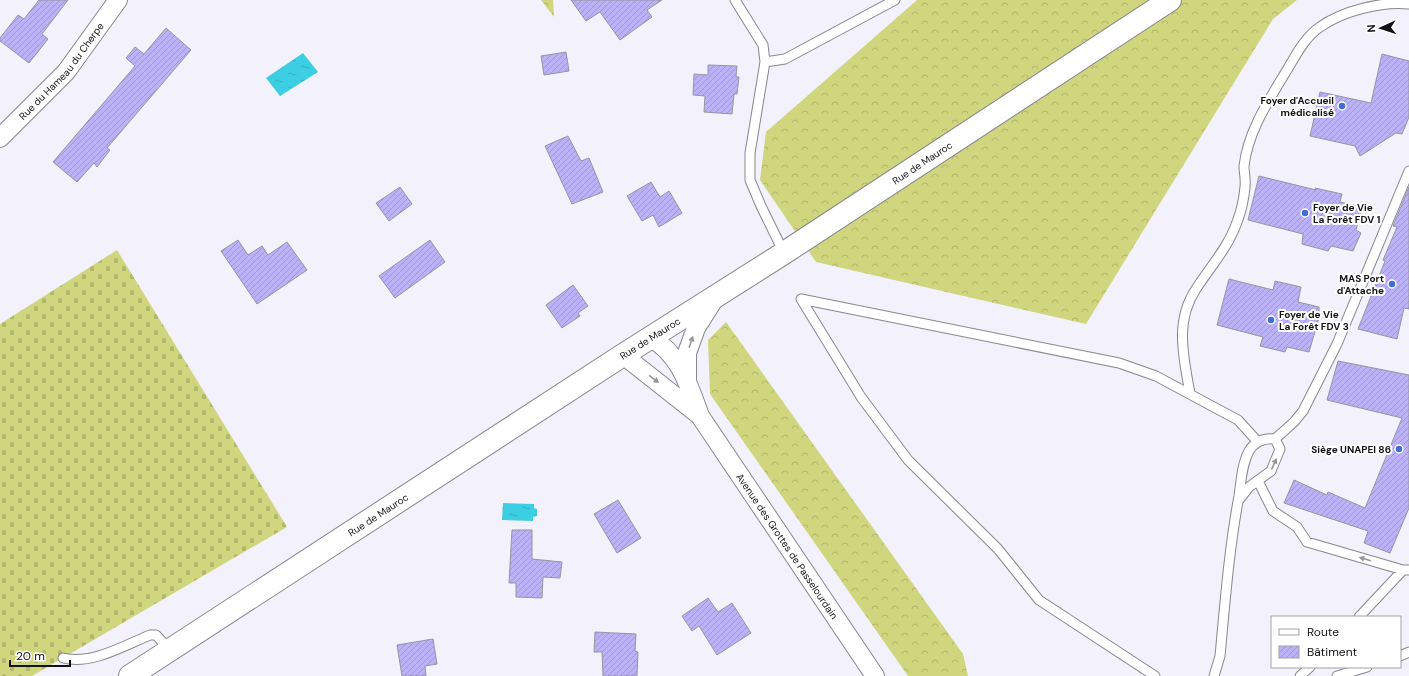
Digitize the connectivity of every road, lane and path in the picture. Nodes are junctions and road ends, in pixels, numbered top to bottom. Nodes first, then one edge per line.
1 (118, 0) edge
2 (735, 0) edge
3 (896, 0) edge
4 (1170, 0) edge
5 (1409, 4) edge
6 (765, 62) junction
7 (0, 138) edge
8 (1409, 170) edge
9 (784, 253) junction
10 (716, 297) junction
11 (651, 338) junction
12 (623, 355) junction
13 (687, 380) junction
14 (1190, 394) junction
15 (700, 416) junction
16 (1275, 440) junction
17 (1258, 442) junction
18 (1258, 481) junction
19 (1238, 501) junction
20 (1406, 570) edge
21 (1360, 616) edge
22 (170, 650) junction
23 (63, 658) dead end
24 (1309, 668) edge
25 (1364, 668) edge
26 (130, 676) edge
27 (875, 676) edge
28 (1155, 676) edge
29 (1214, 676) edge
30 (1300, 676) edge
31 (1337, 676) edge

1 - 7 street, Rue du Hameau du Cherpe
2 - 6 lane
3 - 6 lane
4 - 9 street, Rue de Mauroc
5 - 14 lane
6 - 9 lane
8 - 16 lane
9 - 10 street, Rue de Mauroc
10 - 11 street, Rue de Mauroc
13 -> 10 street, Avenue des Grottes de Passelourdain
11 - 12 street, Rue de Mauroc
11 - 13 street, Avenue des Grottes de Passelourdain
12 -> 15 street, Avenue des Grottes de Passelourdain
12 - 22 street, Rue de Mauroc
13 - 15 street, Avenue des Grottes de Passelourdain
14 - 17 lane
14 - 28 lane
15 - 27 street, Avenue des Grottes de Passelourdain
16 - 17 lane
18 -> 16 lane
17 - 19 lane
18 - 19 lane
20 -> 18 lane
19 - 29 lane
20 - 21 lane
22 - 23 lane
22 - 26 street, Rue de Mauroc
24 - 30 lane
25 - 31 lane

